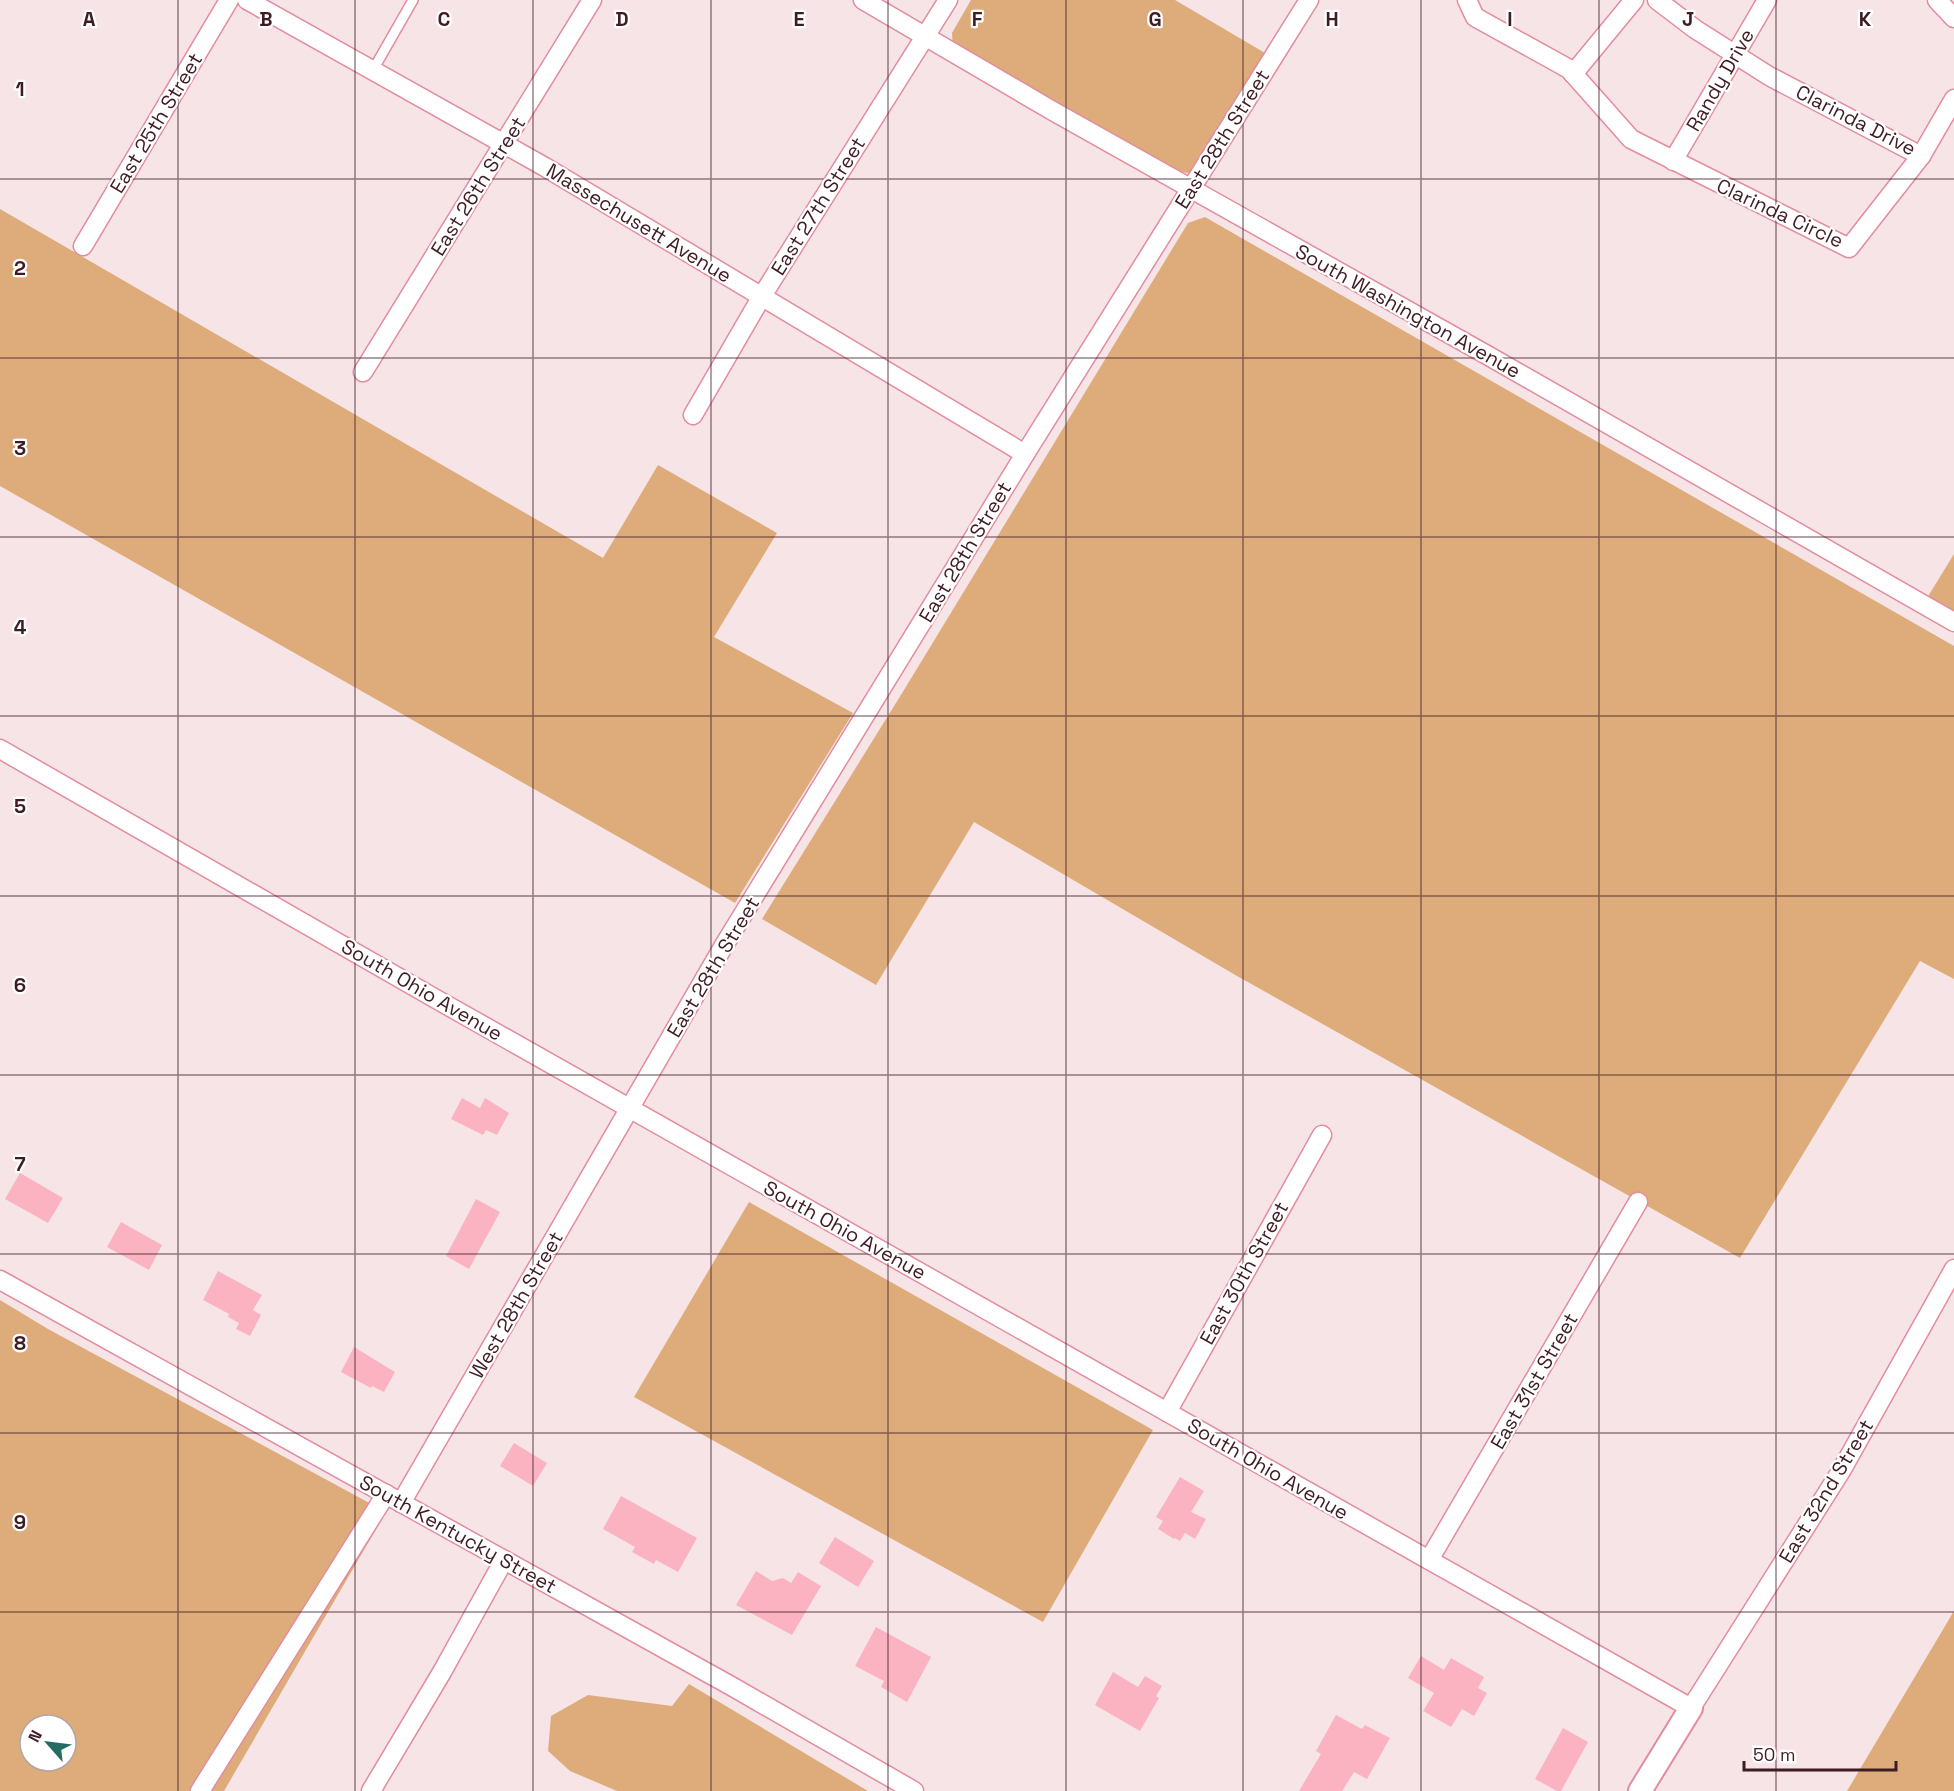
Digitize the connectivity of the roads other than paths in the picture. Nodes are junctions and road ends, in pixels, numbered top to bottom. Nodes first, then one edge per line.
1 (229, 0) edge
2 (247, 0) edge
3 (413, 0) edge
4 (592, 0) edge
5 (862, 0) edge
6 (948, 0) edge
7 (1309, 0) edge
8 (1467, 0) edge
9 (1634, 0) edge
10 (1657, 0) edge
11 (1767, 0) edge
12 (1937, 0) edge
13 (1954, 18) edge
14 (925, 36) junction
15 (1735, 54) junction
16 (373, 70) junction
17 (1573, 74) junction
18 (1954, 99) edge
19 (504, 144) junction
20 (1921, 156) junction
21 (1673, 161) junction
22 (1191, 189) junction
23 (82, 246) dead end
24 (762, 296) junction
25 (363, 372) dead end
26 (693, 415) dead end
27 (1025, 454) junction
28 (1954, 622) edge
29 (0, 749) edge
30 (630, 1108) junction
31 (1322, 1135) dead end
32 (1638, 1202) dead end
33 (1954, 1269) edge
34 (0, 1280) edge
35 (1167, 1412) junction
36 (394, 1498) junction
37 (504, 1560) junction
38 (1429, 1560) junction
39 (1691, 1708) junction
40 (200, 1791) edge
41 (370, 1791) edge
42 (914, 1791) edge
43 (1640, 1791) edge

1 - 23 street, East 25th Street
2 - 16 street, Massechusett Avenue
3 - 16 lane
4 - 19 street, East 26th Street
5 - 14 street, South Washington Avenue
6 - 14 street, East 27th Street
7 - 22 street, East 28th Street
8 - 17 street
9 - 17 street
10 - 15 street, Clarinda Drive
11 - 15 street, Randy Drive
12 - 13 street
14 - 22 street, South Washington Avenue
14 - 24 street, East 27th Street
15 - 20 street, Clarinda Drive
15 - 21 street, Randy Drive
16 - 19 street, Massechusett Avenue
17 - 21 street
18 - 20 street, Clarinda Drive
19 - 24 street, Massechusett Avenue
19 - 25 street, East 26th Street
20 - 21 street, Clarinda Circle
22 - 27 street, East 28th Street
22 - 28 street, South Washington Avenue
24 - 26 street, East 27th Street
24 - 27 street, Massechusett Avenue
27 - 30 street, East 28th Street
29 - 30 street, South Ohio Avenue
30 - 35 street, South Ohio Avenue
30 - 36 street, West 28th Street
31 - 35 street, East 30th Street
32 - 38 street, East 31st Street
33 - 39 street, East 32nd Street
34 - 36 street, South Kentucky Street
35 - 38 street, South Ohio Avenue
36 - 37 street, South Kentucky Street
36 - 40 street, West 28th Street
37 - 41 street
37 - 42 street, South Kentucky Street
38 - 39 street, South Ohio Avenue
39 - 43 street

